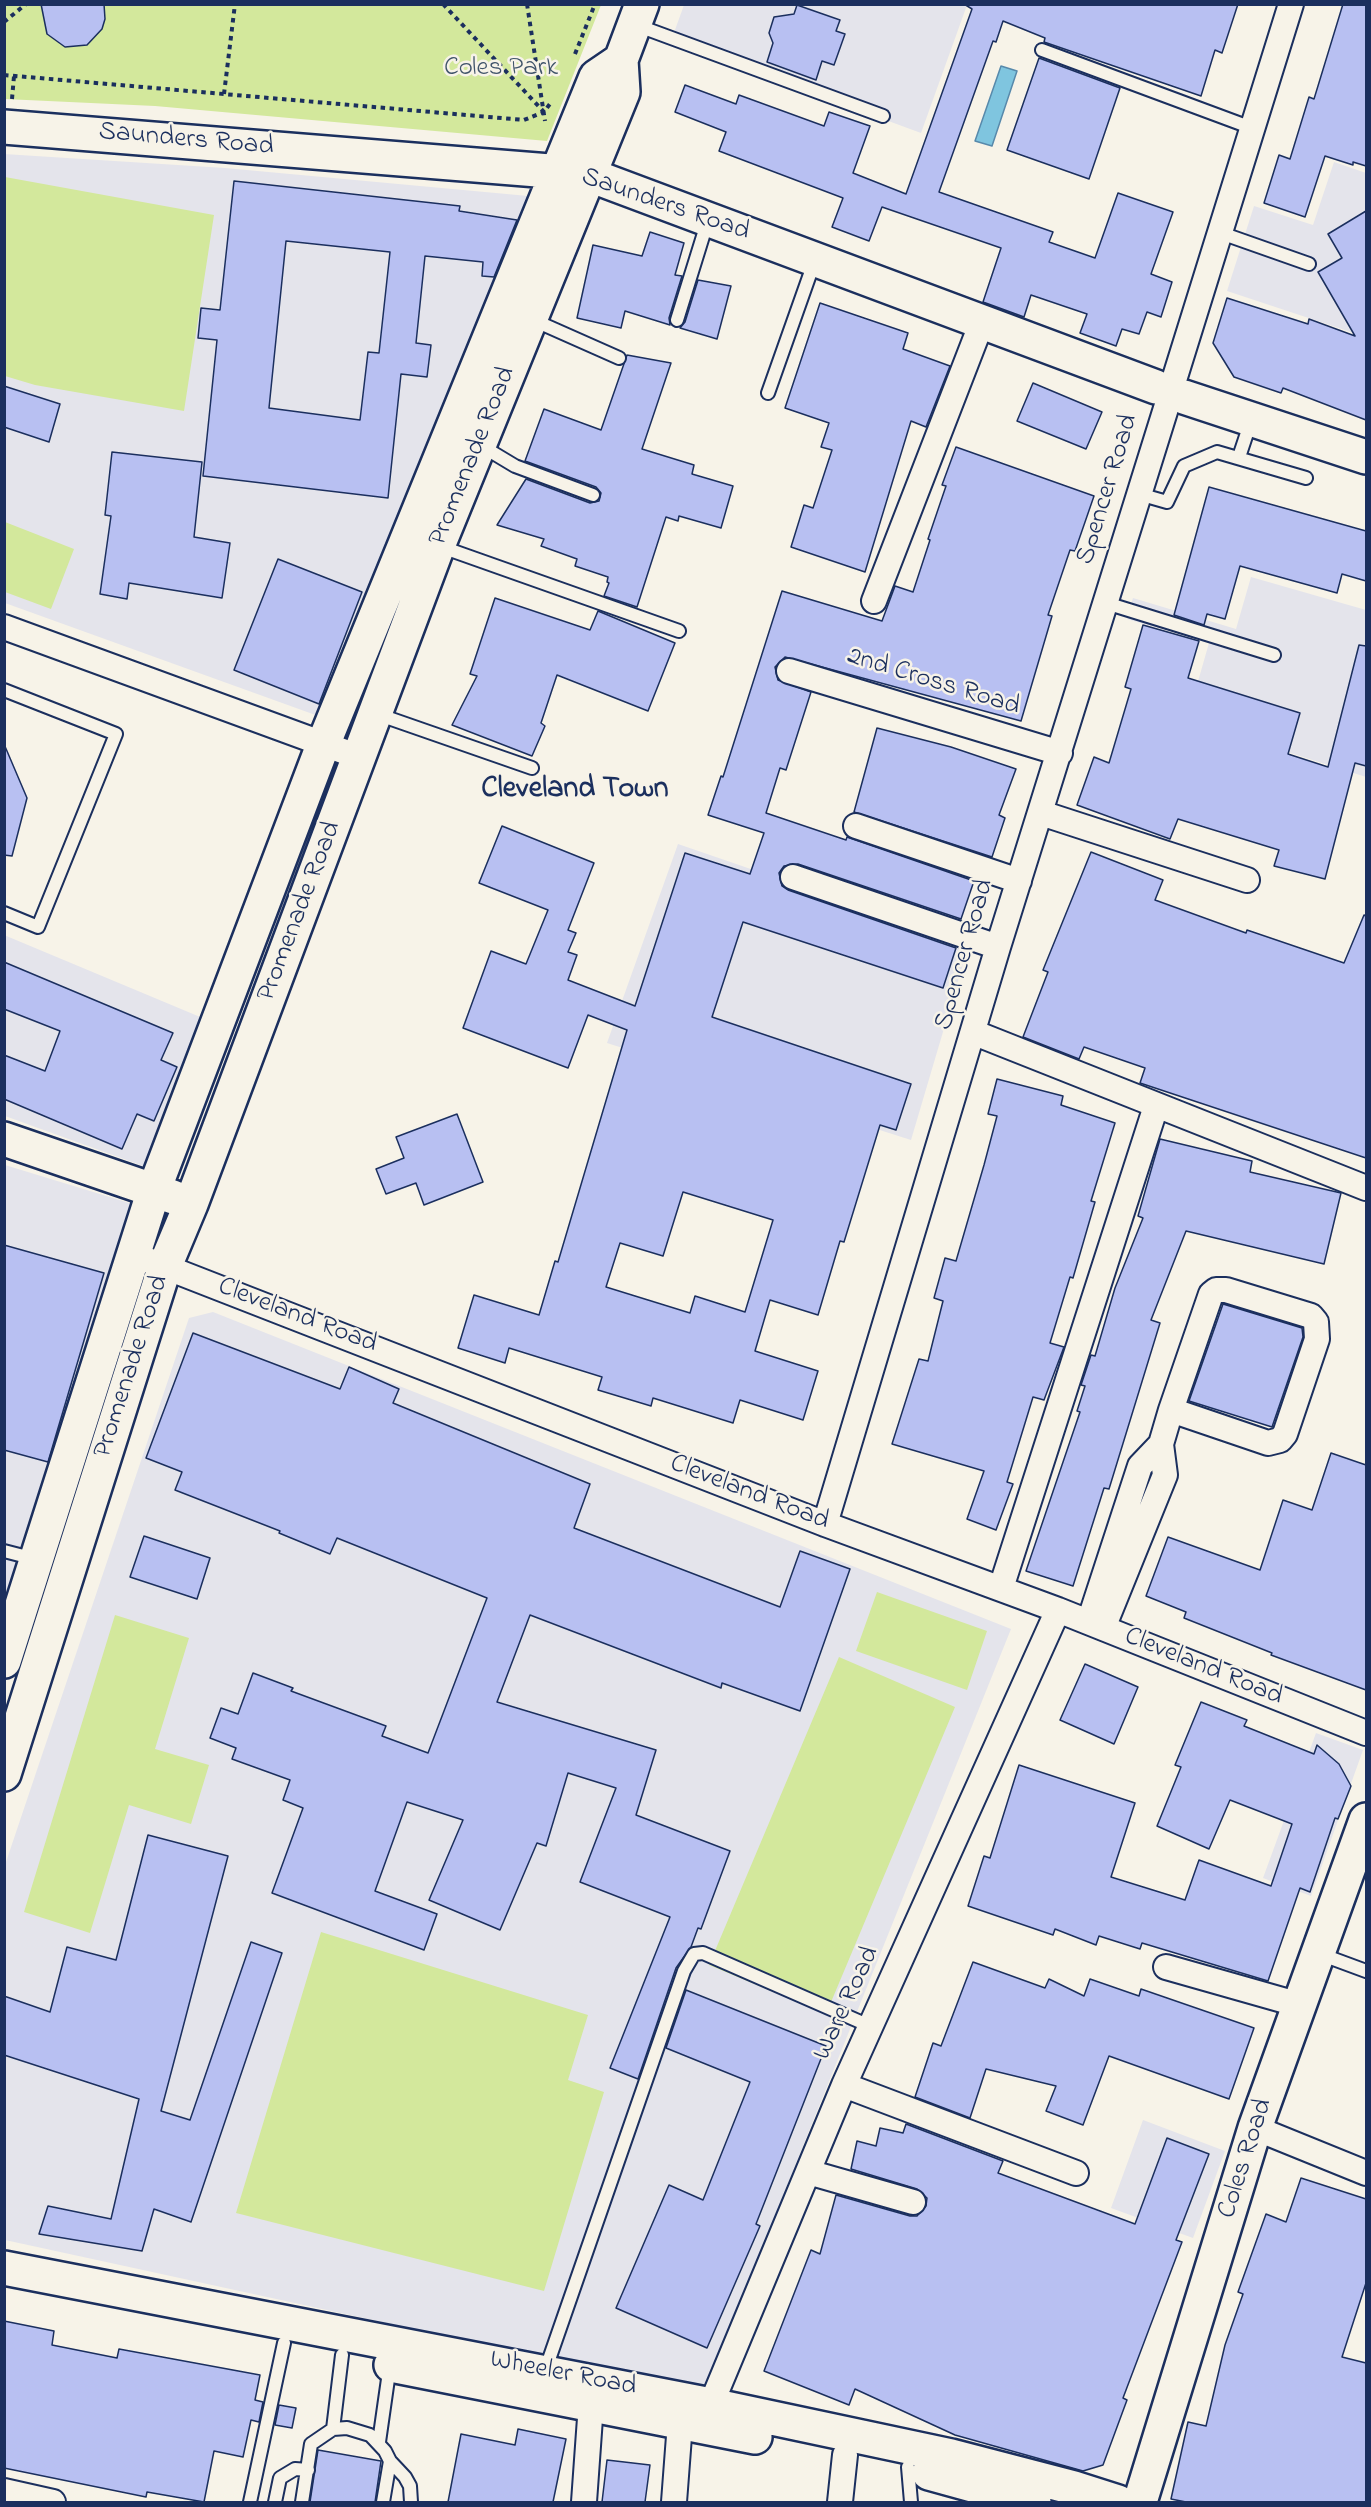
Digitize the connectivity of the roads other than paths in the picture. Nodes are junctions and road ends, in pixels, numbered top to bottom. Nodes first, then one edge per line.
1 (1291, 4) edge
2 (639, 15) edge
3 (1042, 50) dead end
4 (883, 116) dead end
5 (4, 127) edge
6 (1252, 128) junction
7 (572, 173) junction
8 (708, 219) junction
9 (1221, 233) junction
10 (815, 259) junction
11 (1309, 264) dead end
12 (530, 318) junction
13 (677, 320) dead end
14 (982, 322) junction
15 (619, 358) dead end
16 (1170, 391) junction
17 (768, 393) dead end
18 (1252, 419) junction
19 (479, 444) junction
20 (1239, 457) junction
21 (1366, 457) edge
22 (1306, 478) dead end
23 (1139, 494) junction
24 (593, 495) dead end
25 (439, 504) junction
26 (438, 546) junction
27 (874, 601) dead end
28 (1106, 603) junction
29 (4, 627) edge
30 (679, 631) dead end
31 (1274, 655) dead end
32 (789, 671) dead end
33 (4, 690) edge
34 (326, 738) junction
35 (366, 738) junction
36 (1060, 753) junction
37 (532, 768) dead end
38 (1041, 813) junction
39 (855, 826) dead end
40 (793, 877) dead end
41 (1247, 880) dead end
42 (1019, 881) junction
43 (4, 913) edge
44 (998, 947) junction
45 (975, 1033) junction
46 (1156, 1106) junction
47 (4, 1139) edge
48 (1366, 1188) edge
49 (154, 1191) junction
50 (191, 1204) junction
51 (132, 1254) junction
52 (165, 1266) junction
53 (1172, 1410) junction
54 (825, 1524) junction
55 (4, 1551) edge
56 (36, 1560) junction
57 (1001, 1588) junction
58 (1058, 1610) junction
59 (1096, 1625) junction
60 (4, 1661) edge
61 (1366, 1733) edge
62 (4, 1774) edge
63 (1366, 1820) edge
64 (1318, 1954) junction
65 (1166, 1967) dead end
66 (1366, 1971) edge
67 (1300, 2005) junction
68 (872, 2027) junction
69 (844, 2085) junction
70 (1255, 2128) junction
71 (808, 2172) junction
72 (1076, 2173) dead end
73 (1366, 2174) edge
74 (913, 2202) dead end
75 (4, 2268) edge
76 (4, 2289) edge
77 (284, 2343) junction
78 (342, 2355) junction
79 (390, 2364) junction
80 (545, 2371) junction
81 (639, 2402) junction
82 (591, 2404) junction
83 (697, 2418) junction
84 (333, 2429) junction
85 (379, 2442) junction
86 (845, 2455) junction
87 (390, 2462) junction
88 (908, 2467) junction
89 (308, 2470) junction
90 (4, 2491) edge
91 (53, 2502) edge
92 (250, 2502) edge
93 (275, 2502) edge
94 (302, 2502) edge
95 (383, 2502) edge
96 (411, 2502) edge
97 (584, 2502) edge
98 (674, 2502) edge
99 (840, 2502) edge
100 (911, 2502) edge
101 (1034, 2502) edge
102 (1118, 2502) edge
103 (1140, 2502) edge

1 - 6 street, Spencer Road
2 - 4 lane
2 - 7 street, Promenade Road
3 - 6 lane
5 - 7 street, Saunders Road
6 - 9 street, Spencer Road
7 - 8 street, Saunders Road
7 - 12 street, Promenade Road
7 - 25 street, Promenade Road
8 - 10 street, Saunders Road
8 - 13 lane
9 - 11 lane
9 - 16 street, Spencer Road
10 - 14 street, Saunders Road
10 - 17 lane
12 - 15 lane
12 - 19 street, Promenade Road
14 - 16 street, Saunders Road
14 - 27 street
16 - 18 street, Saunders Road
16 - 23 street, Spencer Road
18 - 20 lane
18 - 21 street, Saunders Road
19 - 24 lane
19 - 25 street, Promenade Road
20 - 22 lane
20 - 23 lane
23 - 28 street, Spencer Road
25 - 26 street, Promenade Road
25 - 34 street, Promenade Road
26 - 30 lane
26 - 35 street, Promenade Road
28 - 31 lane
28 - 36 street, Spencer Road
29 - 34 street
32 - 36 street, 2nd Cross Road
33 - 43 lane
34 - 35 street
34 - 49 street, Promenade Road
35 - 37 lane
35 - 50 street, Promenade Road
36 - 38 street, Spencer Road
38 - 41 street
38 - 42 street, Spencer Road
39 - 42 street
40 - 44 street
42 - 44 street, Spencer Road
44 - 45 street, Spencer Road
45 - 46 street
45 - 54 street, Spencer Road
46 - 48 street
46 - 57 street
47 - 49 street
49 - 50 street
49 - 51 street, Promenade Road
50 - 52 street, Promenade Road
51 - 52 street, Cleveland Road
51 - 56 street, Promenade Road
52 - 54 street, Cleveland Road
52 - 62 street, Promenade Road
53 - 53 street
53 - 59 street
54 - 57 street, Cleveland Road
55 - 56 lane
56 - 60 street, Promenade Road
57 - 58 street, Cleveland Road
58 - 59 street, Cleveland Road
58 - 68 street, Ware Road
59 - 61 street, Cleveland Road
63 - 64 street, Coles Road
64 - 66 lane
64 - 67 street, Coles Road
65 - 67 street
67 - 70 street, Coles Road
68 - 69 street, Ware Road
68 - 80 lane
69 - 71 street, Ware Road
69 - 72 street
70 - 73 street
70 - 103 street, Coles Road
71 - 74 street
71 - 83 street, Ware Road
75 - 80 street, Wheeler Road
76 - 77 street, Wheeler Road
77 - 78 street, Wheeler Road
77 - 92 lane
78 - 79 street, Wheeler Road
78 - 84 lane
79 - 82 street, Wheeler Road
79 - 85 lane
80 - 81 street, Wheeler Road
81 - 82 street, Wheeler Road
81 - 83 street, Wheeler Road
82 - 97 street
83 - 86 street, Wheeler Road
83 - 98 street, Ware Road
83 - 102 street, Wheeler Road
84 - 85 lane
84 - 89 lane
85 - 87 lane
86 - 88 street, Wheeler Road
86 - 99 street
87 - 95 lane
87 - 96 lane
88 - 100 lane
88 - 101 street, Wheeler Road
89 - 93 lane
89 - 94 lane
90 - 91 street

